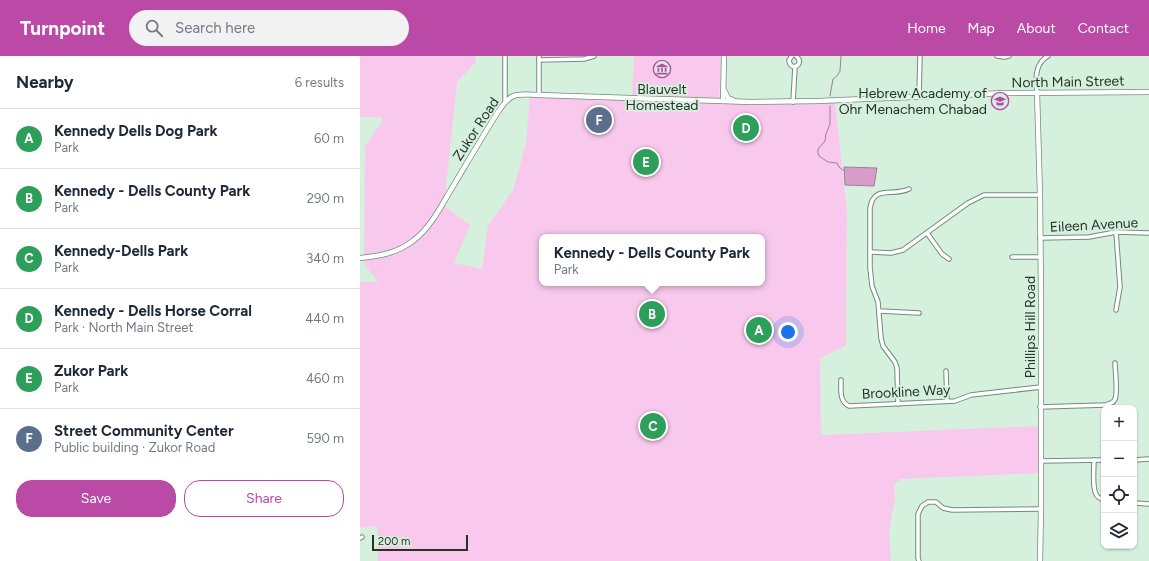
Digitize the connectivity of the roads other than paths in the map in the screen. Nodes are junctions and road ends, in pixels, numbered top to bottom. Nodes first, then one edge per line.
1 (505, 56) edge
2 (594, 56) edge
3 (724, 56) edge
4 (792, 56) edge
5 (796, 56) edge
6 (920, 56) edge
7 (997, 56) edge
8 (1009, 56) edge
9 (1048, 56) edge
10 (539, 58) edge
11 (794, 66) junction
12 (724, 85) junction
13 (1037, 92) junction
14 (1149, 92) edge
15 (539, 95) junction
16 (919, 96) junction
17 (505, 101) junction
18 (723, 101) junction
19 (739, 102) junction
20 (793, 102) junction
21 (909, 189) dead end
22 (1040, 195) junction
23 (1116, 232) junction
24 (927, 233) junction
25 (1149, 233) edge
26 (1040, 238) junction
27 (871, 252) junction
28 (1012, 257) dead end
29 (1040, 257) junction
30 (360, 258) edge
31 (949, 259) dead end
32 (880, 310) junction
33 (1116, 310) dead end
34 (919, 313) dead end
35 (1115, 363) dead end
36 (946, 371) dead end
37 (841, 380) dead end
38 (1041, 387) junction
39 (947, 401) junction
40 (898, 404) junction
41 (1040, 408) junction
42 (1149, 459) edge
43 (1094, 460) junction
44 (1101, 460) edge
45 (1137, 460) edge
46 (1041, 461) junction
47 (1101, 498) edge
48 (1137, 503) edge
49 (1149, 504) edge
50 (1041, 509) junction
51 (919, 561) edge
52 (1040, 561) edge

1 - 17 street
2 - 10 street
3 - 12 street
4 - 11 street
5 - 11 street
6 - 16 street
7 - 8 street
9 - 13 street
10 - 15 street
11 - 20 street
12 - 18 street
12 - 19 street
13 - 14 street, North Main Street
13 - 16 street, North Main Street
13 - 22 street, Phillips Hill Road
15 - 17 street, Zukor Road
15 - 18 street, Zukor Road
16 - 20 street, North Main Street
17 - 30 street, Zukor Road
18 - 19 street, North Main Street
19 - 20 street, North Main Street
21 - 27 street
22 - 24 street
22 - 26 street, Phillips Hill Road
23 - 25 street, Eileen Avenue
23 - 26 street, Eileen Avenue
23 - 33 street
24 - 27 street
24 - 31 street
26 - 29 street, Phillips Hill Road
27 - 32 street
28 - 29 street
29 - 38 street, Phillips Hill Road
32 - 34 street
32 - 40 street
35 - 41 street
36 - 39 street
37 - 40 street, Brookline Way
38 - 39 street, Brookline Way
38 - 41 street, Phillips Hill Road
39 - 40 street, Brookline Way
41 - 46 street, Phillips Hill Road
42 - 45 street
43 - 44 street
43 - 46 street
43 - 47 street
46 - 50 street, Phillips Hill Road
48 - 49 street
50 - 51 street
50 - 52 street, Phillips Hill Road

